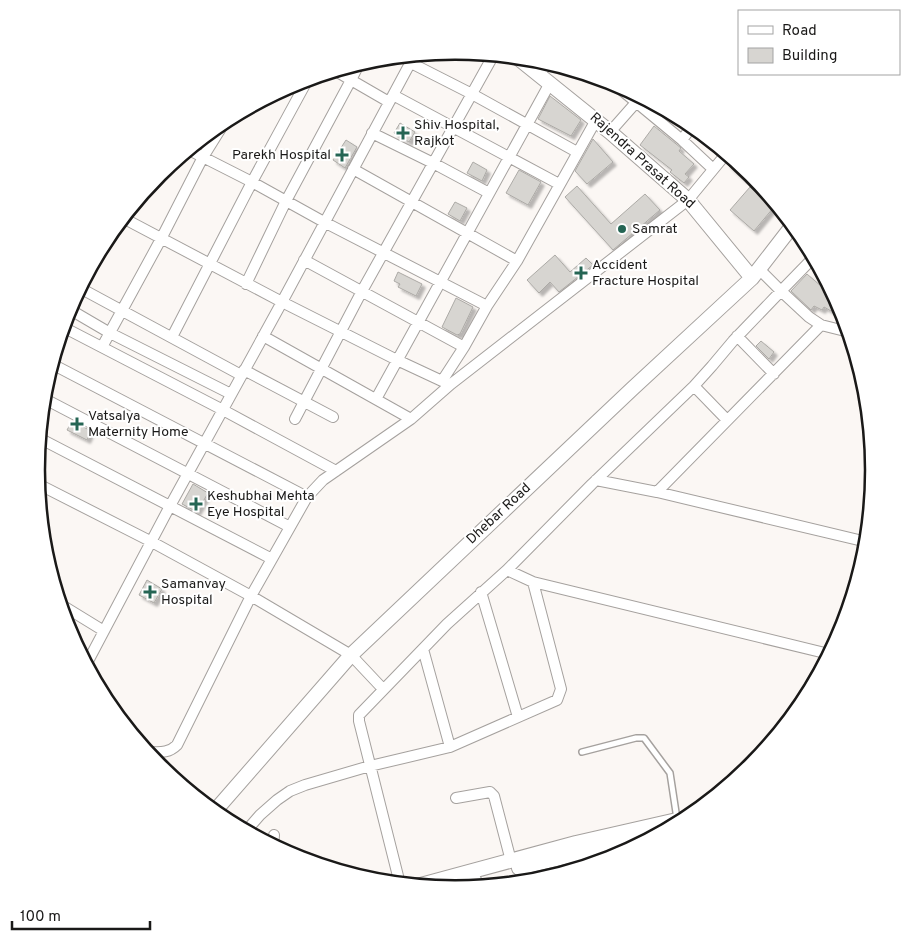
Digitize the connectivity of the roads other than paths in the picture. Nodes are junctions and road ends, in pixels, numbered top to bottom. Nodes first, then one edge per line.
1 (417, 62) edge
2 (490, 62) edge
3 (410, 63) edge
4 (530, 67) edge
5 (547, 71) edge
6 (354, 73) edge
7 (343, 76) edge
8 (545, 79) junction
9 (350, 80) junction
10 (302, 90) edge
11 (472, 94) junction
12 (391, 98) junction
13 (636, 103) edge
14 (649, 110) edge
15 (596, 120) junction
16 (527, 124) junction
17 (454, 126) junction
18 (610, 132) junction
19 (372, 133) junction
20 (687, 133) edge
21 (214, 139) edge
22 (682, 140) junction
23 (577, 152) junction
24 (195, 153) edge
25 (203, 157) junction
26 (509, 158) junction
27 (722, 159) edge
28 (433, 163) junction
29 (353, 169) junction
30 (713, 169) junction
31 (252, 182) junction
32 (559, 184) junction
33 (489, 193) junction
34 (688, 200) junction
35 (286, 202) junction
36 (412, 202) junction
37 (130, 222) edge
38 (324, 222) junction
39 (788, 232) edge
40 (468, 233) junction
41 (161, 239) junction
42 (383, 253) junction
43 (304, 260) junction
44 (517, 261) junction
45 (808, 263) edge
46 (209, 264) junction
47 (756, 273) junction
48 (440, 283) junction
49 (246, 284) junction
50 (86, 291) edge
51 (362, 291) junction
52 (781, 291) junction
53 (282, 302) junction
54 (487, 306) junction
55 (121, 311) junction
56 (76, 313) edge
57 (417, 322) junction
58 (821, 325) junction
59 (840, 330) edge
60 (70, 331) edge
61 (341, 331) junction
62 (110, 333) junction
63 (263, 336) junction
64 (737, 336) junction
65 (172, 337) junction
66 (102, 347) junction
67 (464, 347) junction
68 (397, 360) junction
69 (58, 367) edge
70 (322, 369) junction
71 (243, 372) junction
72 (774, 374) junction
73 (447, 382) junction
74 (694, 386) junction
75 (231, 394) junction
76 (376, 399) junction
77 (51, 402) edge
78 (305, 402) junction
79 (223, 410) junction
80 (333, 416) dead end
81 (296, 419) dead end
82 (411, 419) junction
83 (727, 420) junction
84 (46, 442) edge
85 (204, 444) junction
86 (336, 471) junction
87 (188, 474) junction
88 (596, 480) junction
89 (46, 488) edge
90 (657, 492) junction
91 (307, 497) junction
92 (170, 506) junction
93 (290, 527) junction
94 (859, 540) edge
95 (152, 542) junction
96 (272, 559) junction
97 (507, 570) junction
98 (533, 582) junction
99 (481, 592) junction
100 (251, 596) junction
101 (70, 610) edge
102 (104, 631) junction
103 (423, 649) junction
104 (823, 652) edge
105 (351, 655) junction
106 (90, 657) edge
107 (383, 689) junction
108 (518, 717) junction
109 (450, 746) junction
110 (157, 752) edge
111 (582, 752) dead end
112 (370, 766) junction
113 (456, 798) dead end
114 (219, 806) edge
115 (681, 812) edge
116 (666, 822) edge
117 (251, 826) edge
118 (627, 842) edge
119 (511, 861) junction
120 (398, 877) edge
121 (440, 880) edge
122 (473, 880) edge

1 - 11 street
2 - 11 street
3 - 12 street
4 - 8 street, Rajendra Prasat Road
5 - 8 street
6 - 9 street
7 - 9 street
8 - 15 street, Rajendra Prasat Road
8 - 16 street
9 - 12 street
9 - 35 street
10 - 31 street
11 - 16 street
11 - 17 street
12 - 17 street
12 - 19 street
13 - 18 street
14 - 22 street
15 - 18 street, Rajendra Prasat Road
15 - 23 street
16 - 23 street
16 - 26 street
17 - 26 street
17 - 28 street
18 - 34 street, Rajendra Prasat Road
19 - 28 street
19 - 29 street
20 - 22 street
21 - 25 street
22 - 30 street
23 - 32 street
24 - 25 street
25 - 31 street
25 - 41 street
26 - 32 street
26 - 33 street
27 - 30 street
28 - 33 street
28 - 36 street
29 - 36 street
29 - 38 street
30 - 34 street
31 - 35 street
31 - 46 street
32 - 44 street
33 - 40 street
34 - 47 street, Rajendra Prasat Road
34 - 73 street
35 - 38 street
35 - 49 street
36 - 40 street
36 - 42 street
37 - 41 street
38 - 42 street
38 - 43 street
39 - 47 street, Dhebar Road
40 - 44 street
40 - 48 street
41 - 46 street
41 - 55 street
42 - 48 street
42 - 51 street
43 - 51 street
43 - 53 street
44 - 54 street
45 - 52 street
46 - 49 street
46 - 65 street
47 - 52 street
47 - 105 street, Dhebar Road
48 - 54 street
48 - 57 street
49 - 53 street
50 - 55 street
51 - 57 street
51 - 61 street
52 - 58 street
52 - 64 street
53 - 61 street
53 - 63 street
54 - 67 street
55 - 62 street
55 - 65 street
56 - 62 street
57 - 67 street
57 - 68 street
58 - 59 street
58 - 72 street
60 - 66 street
61 - 68 street
61 - 70 street
62 - 66 street
62 - 75 street
63 - 70 street
63 - 71 street
64 - 72 street
64 - 74 street
65 - 71 street
66 - 79 street
67 - 73 street
68 - 73 street
68 - 76 street
69 - 85 street
70 - 76 street
70 - 78 street
71 - 75 street
71 - 78 street
72 - 83 street
73 - 82 street
74 - 83 street
74 - 88 street
75 - 79 street
76 - 82 street
77 - 87 street
78 - 80 street
78 - 81 street
79 - 85 street
79 - 86 street
82 - 86 street
83 - 90 street
84 - 92 street
85 - 87 street
85 - 91 street
86 - 91 street
87 - 92 street
87 - 93 street
88 - 90 street
88 - 97 street
89 - 95 street
90 - 94 street
91 - 93 street
92 - 95 street
92 - 96 street
93 - 96 street
95 - 100 street
95 - 102 street
96 - 100 street
97 - 98 street
97 - 99 street
98 - 104 street
98 - 108 street
99 - 103 street
99 - 108 street
100 - 105 street
100 - 110 street
101 - 102 street
102 - 106 street
103 - 107 street
103 - 109 street
105 - 107 street
105 - 114 street, Dhebar Road
107 - 112 street
108 - 109 street
109 - 112 street
111 - 115 lane
112 - 117 street
112 - 120 street
113 - 119 street
116 - 119 street
118 - 122 street
119 - 121 street

